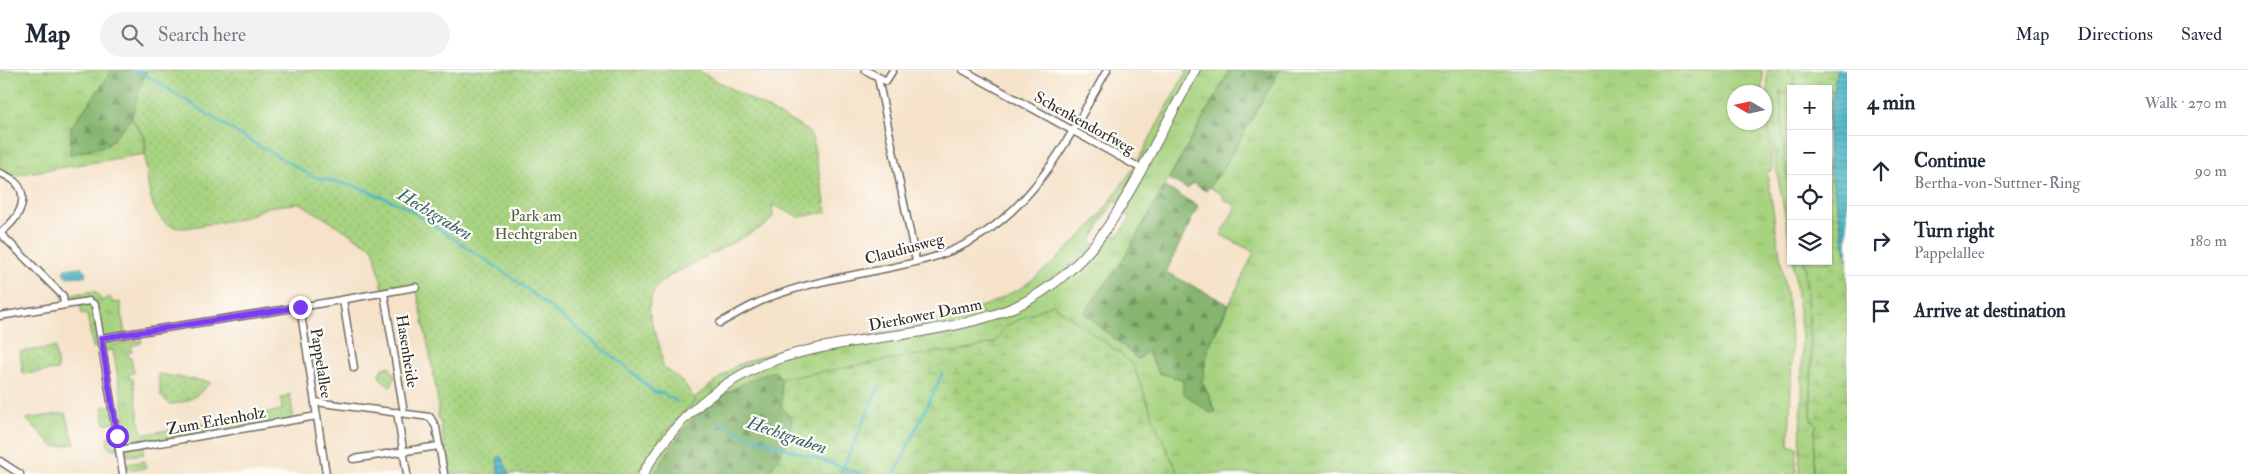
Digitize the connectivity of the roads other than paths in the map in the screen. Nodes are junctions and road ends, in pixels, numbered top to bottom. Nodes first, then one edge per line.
1 (864, 70) edge
2 (893, 70) edge
3 (963, 70) edge
4 (1107, 70) edge
5 (1196, 70) edge
6 (878, 78) junction
7 (1073, 131) junction
8 (1142, 170) junction
9 (0, 173) edge
10 (0, 233) edge
11 (916, 261) junction
12 (416, 287) dead end
13 (384, 293) junction
14 (342, 300) junction
15 (64, 306) junction
16 (300, 307) junction
17 (0, 316) edge
18 (720, 323) dead end
19 (101, 338) junction
20 (354, 368) dead end
21 (314, 402) junction
22 (400, 413) junction
23 (317, 416) junction
24 (439, 446) junction
25 (119, 450) junction
26 (403, 452) junction
27 (353, 459) dead end
28 (0, 460) edge
29 (20, 474) edge
30 (123, 474) edge
31 (326, 474) edge
32 (407, 474) edge
33 (444, 474) edge
34 (643, 474) edge

1 - 6 street
2 - 6 street
3 - 7 street, Schenkendorfweg
4 - 7 street, Claudiusweg
5 - 8 street, Dierkower Damm
6 - 11 street
7 - 8 street, Schenkendorfweg
7 - 11 street, Claudiusweg
8 - 34 street, Dierkower Damm
9 - 10 street
10 - 15 street
11 - 18 street, Claudiusweg
12 - 13 street
13 - 14 street
13 - 22 street, Hasenheide
14 - 16 street
14 - 20 street
15 - 17 street
15 - 19 street
16 - 19 street, Pappelallee
16 - 21 street, Pappelallee
19 - 25 street
21 - 22 street
21 - 23 street, Pappelallee
22 - 24 street
22 - 26 street, Hasenheide
23 - 25 street, Zum Erlenholz
23 - 31 street, Pappelallee
24 - 26 street
24 - 33 street
25 - 30 street
26 - 27 street
26 - 32 street, Hasenheide
28 - 29 street

